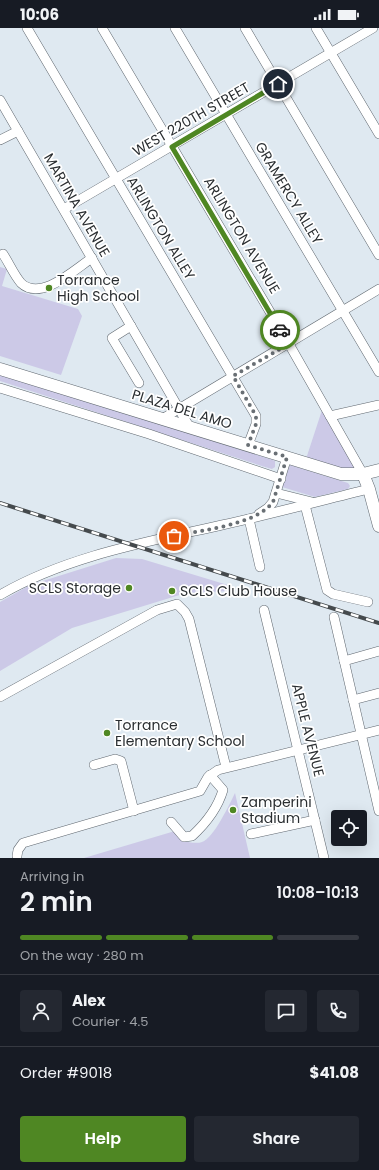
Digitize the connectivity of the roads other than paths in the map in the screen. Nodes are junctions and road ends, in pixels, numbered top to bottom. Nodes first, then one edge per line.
1 (27, 28) edge
2 (102, 28) edge
3 (175, 28) edge
4 (245, 28) edge
5 (316, 28) edge
6 (373, 28) edge
7 (331, 53) junction
8 (278, 84) junction
9 (0, 100) edge
10 (226, 114) junction
11 (18, 131) junction
12 (379, 134) edge
13 (0, 140) edge
14 (172, 147) junction
15 (116, 179) junction
16 (64, 209) junction
17 (3, 254) dead end
18 (379, 255) edge
19 (92, 258) junction
20 (379, 289) edge
21 (343, 311) junction
22 (131, 326) junction
23 (289, 344) junction
24 (0, 369) edge
25 (379, 372) edge
26 (233, 376) junction
27 (139, 383) dead end
28 (0, 388) edge
29 (379, 405) edge
30 (178, 409) junction
31 (330, 416) junction
32 (162, 419) junction
33 (190, 428) junction
34 (248, 445) junction
35 (287, 457) junction
36 (379, 470) edge
37 (363, 474) junction
38 (281, 479) junction
39 (374, 487) edge
40 (276, 493) junction
41 (310, 504) junction
42 (246, 520) junction
43 (379, 526) edge
44 (260, 567) dead end
45 (0, 595) edge
46 (368, 602) dead end
47 (264, 610) dead end
48 (334, 617) dead end
49 (379, 651) edge
50 (344, 661) junction
51 (379, 693) edge
52 (0, 697) edge
53 (353, 700) junction
54 (379, 730) edge
55 (361, 734) junction
56 (298, 750) junction
57 (94, 765) dead end
58 (226, 767) junction
59 (210, 775) junction
60 (134, 810) junction
61 (379, 811) edge
62 (315, 820) junction
63 (171, 822) dead end
64 (251, 834) dead end
65 (17, 856) dead end
66 (324, 858) edge

1 - 15 street, ARLINGTON ALLEY
2 - 14 street, ARLINGTON AVENUE
3 - 10 street, GRAMERCY ALLEY
4 - 8 street
5 - 7 street
6 - 7 street, WEST 220TH STREET
7 - 8 street, WEST 220TH STREET
7 - 12 street
8 - 10 street, WEST 220TH STREET
8 - 18 street
9 - 11 street, MARTINA AVENUE
10 - 14 street, WEST 220TH STREET
10 - 21 street, GRAMERCY ALLEY
11 - 13 street
11 - 16 street, MARTINA AVENUE
14 - 15 street, WEST 220TH STREET
14 - 23 street, ARLINGTON AVENUE
15 - 16 street, WEST 220TH STREET
15 - 26 street, ARLINGTON ALLEY
16 - 19 street, MARTINA AVENUE
17 - 19 street
19 - 22 street, MARTINA AVENUE
20 - 21 street
21 - 23 street
21 - 25 street, GRAMERCY ALLEY
22 - 27 street
22 - 30 street, MARTINA AVENUE
23 - 26 street
23 - 31 street, ARLINGTON AVENUE
24 - 32 main road, PLAZA DEL AMO
26 - 30 street
26 - 34 street, ARLINGTON ALLEY
28 - 38 street
29 - 31 street
30 - 32 street
30 - 33 street, MARTINA AVENUE
31 - 37 street, ARLINGTON AVENUE
32 - 33 main road, PLAZA DEL AMO
33 - 34 main road, PLAZA DEL AMO
34 - 35 main road, PLAZA DEL AMO
35 - 37 main road, PLAZA DEL AMO
35 - 38 street
36 - 37 main road, PLAZA DEL AMO
37 - 39 main road, ARLINGTON AVENUE
38 - 40 street
39 - 41 street
39 - 43 main road, ARLINGTON AVENUE
40 - 41 street
40 - 42 street
41 - 42 street
41 - 46 street
42 - 44 street
42 - 45 street
47 - 56 street, APPLE AVENUE
48 - 50 street
49 - 50 street
50 - 53 street
51 - 53 street
52 - 58 street
53 - 55 street
54 - 55 street
55 - 56 street
55 - 61 street
56 - 58 street
56 - 62 street, APPLE AVENUE
57 - 60 street
58 - 59 street
59 - 60 street
59 - 63 street
60 - 65 street
62 - 64 street
62 - 66 street, APPLE AVENUE

